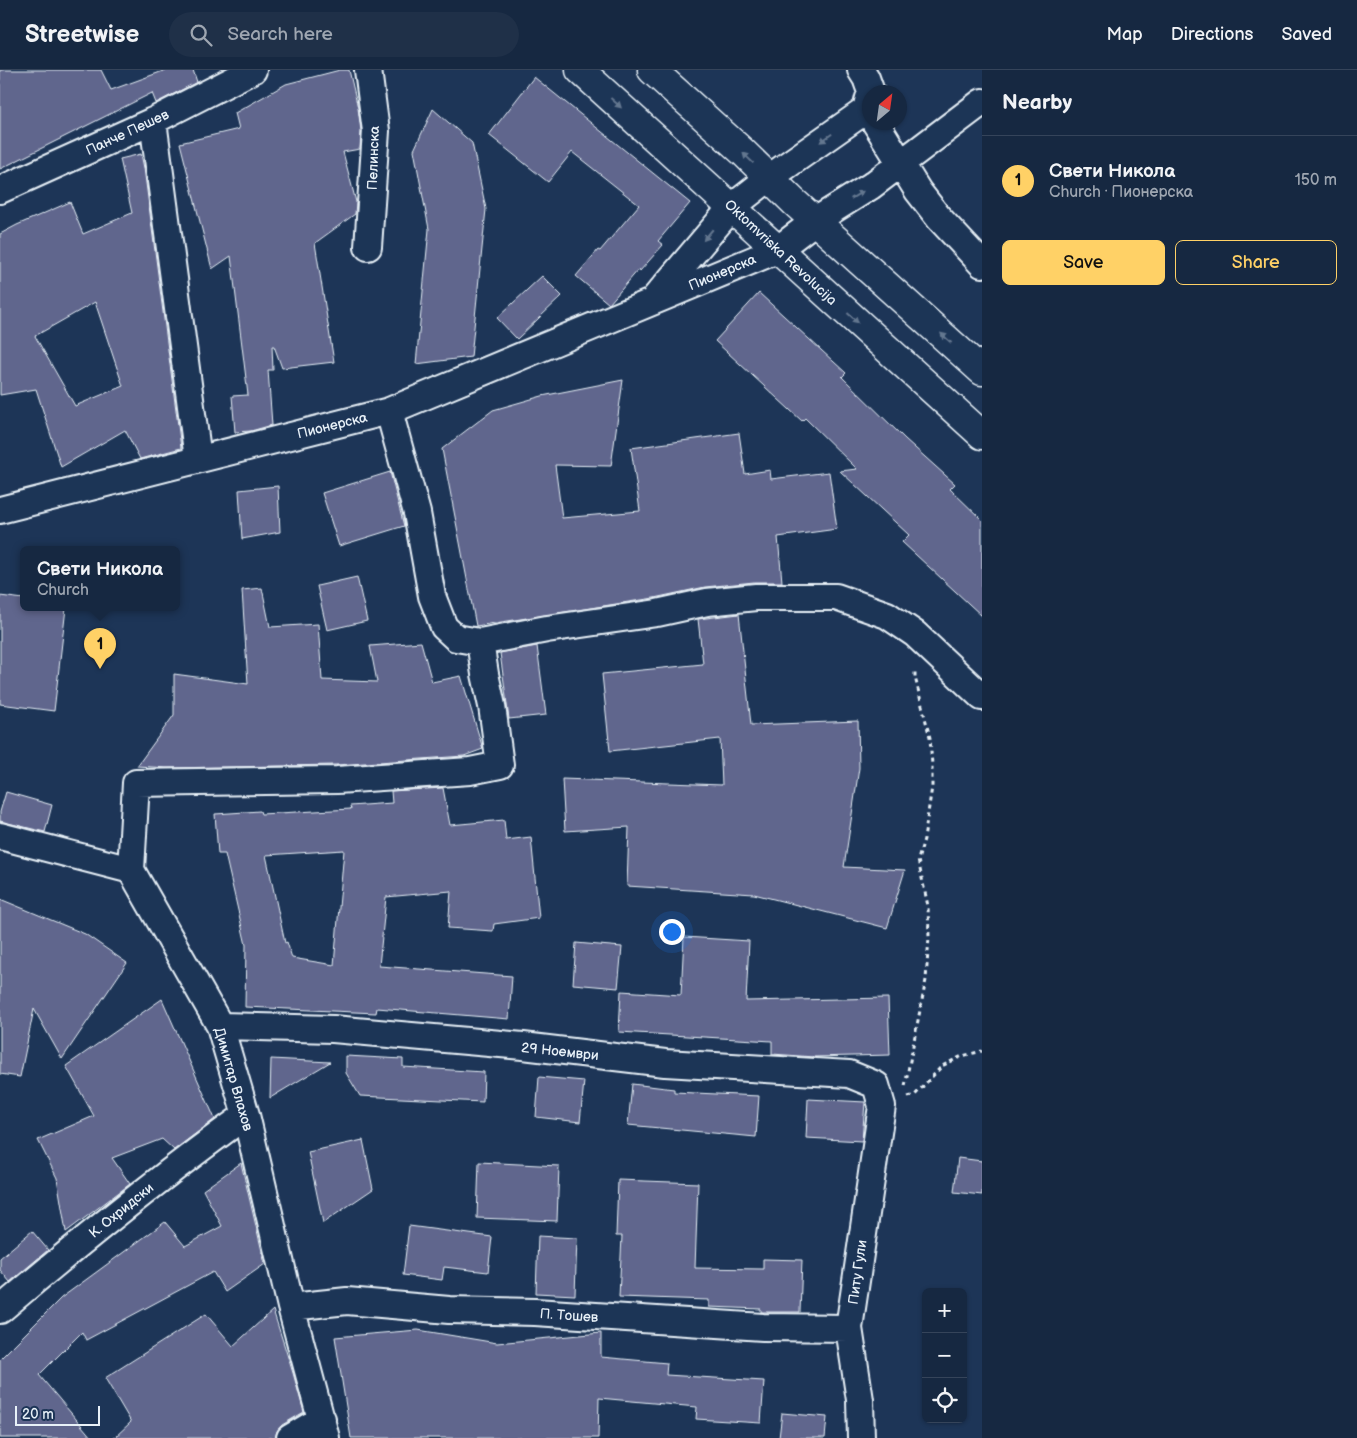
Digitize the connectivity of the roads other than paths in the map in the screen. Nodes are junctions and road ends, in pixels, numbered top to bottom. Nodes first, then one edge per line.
1 (253, 70) edge
2 (368, 70) edge
3 (580, 70) edge
4 (652, 70) edge
5 (861, 70) edge
6 (867, 85) edge
7 (982, 102) edge
8 (862, 114) edge
9 (153, 121) junction
10 (882, 130) edge
11 (901, 163) junction
12 (769, 178) junction
13 (0, 190) edge
14 (732, 207) junction
15 (815, 221) junction
16 (368, 246) dead end
17 (777, 250) junction
18 (982, 264) edge
19 (651, 302) junction
20 (982, 371) edge
21 (389, 411) junction
22 (982, 435) edge
23 (198, 459) junction
24 (0, 510) edge
25 (480, 642) junction
26 (982, 697) edge
27 (0, 836) edge
28 (131, 870) junction
29 (220, 1026) junction
30 (885, 1097) joint
31 (246, 1115) junction
32 (291, 1307) junction
33 (0, 1310) edge
34 (849, 1328) junction
35 (324, 1429) edge
36 (290, 1438) edge
37 (861, 1438) edge

1 - 9 street, Панче Пешев
2 - 16 street, Пелинска
3 -> 14 street, Oktomvriska Revolucija
12 -> 4 street
5 - 6 street
7 - 11 street, Пионерска
8 -> 12 street, Пионерска
9 - 13 street, Панче Пешев
9 - 23 street
10 - 11 street
15 -> 11 street, Пионерска
11 - 18 street
12 - 14 street, Пионерска
12 - 15 street
14 - 17 street, Oktomvriska Revolucija
14 -> 19 street, Пионерска
15 - 17 street, Пионерска
20 -> 15 street
17 - 19 street, Пионерска
17 -> 22 street, Oktomvriska Revolucija
19 - 21 street, Пионерска
21 - 23 street, Пионерска
21 - 25 street
23 - 24 street, Пионерска
25 - 26 street
25 - 28 street
27 - 28 street
28 - 29 street, Димитар Влахов
29 - 30 street, 29 Ноември
29 - 31 street, Димитар Влахов
30 - 34 street, Питу Гули
31 - 32 street, Димитар Влахов
31 - 33 street, К. Охридски
32 - 34 street, П. Тошев
32 - 35 street, Димитар Влахов
34 - 37 street, Питу Гули
35 - 36 street

